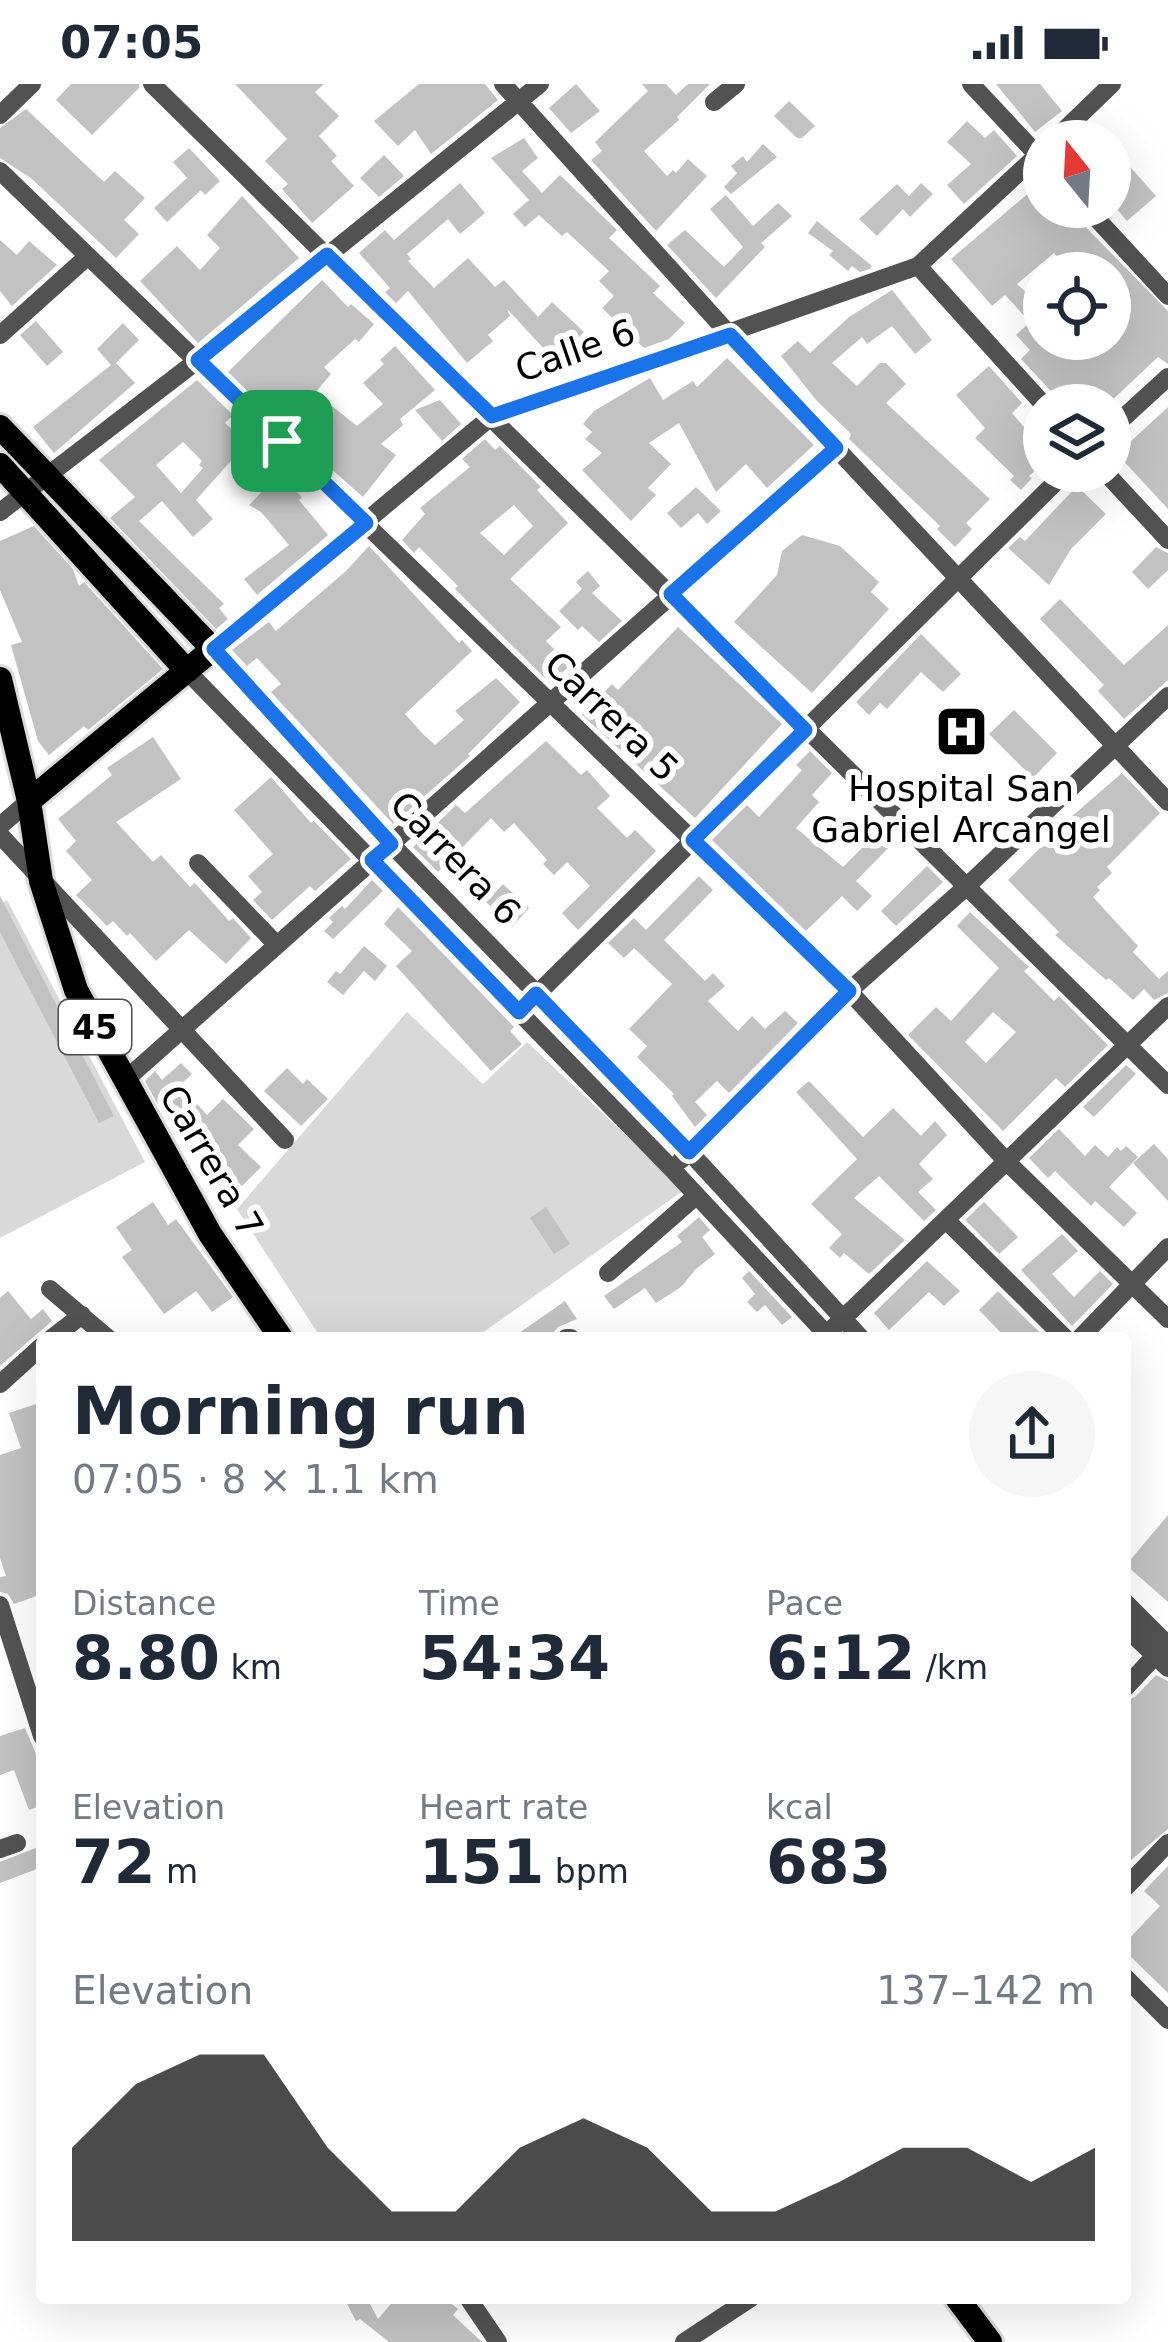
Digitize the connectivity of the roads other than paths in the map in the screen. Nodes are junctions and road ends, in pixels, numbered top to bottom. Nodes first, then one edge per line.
1 (32, 84) edge
2 (152, 84) edge
3 (503, 84) edge
4 (540, 84) edge
5 (736, 84) edge
6 (971, 84) edge
7 (1112, 84) edge
8 (519, 101) junction
9 (714, 103) dead end
10 (0, 115) edge
11 (1077, 120) edge
12 (1023, 132) edge
13 (0, 171) edge
14 (1023, 172) edge
15 (1105, 228) edge
16 (327, 255) junction
17 (88, 256) junction
18 (918, 266) junction
19 (1168, 296) edge
20 (0, 335) edge
21 (730, 335) junction
22 (198, 360) junction
23 (1168, 377) edge
24 (1025, 384) edge
25 (1131, 411) edge
26 (492, 416) junction
27 (0, 427) edge
28 (836, 448) junction
29 (0, 465) edge
30 (47, 476) junction
31 (25, 492) junction
32 (1046, 492) edge
33 (1123, 492) edge
34 (0, 512) edge
35 (366, 523) junction
36 (1168, 540) edge
37 (957, 580) junction
38 (671, 594) junction
39 (214, 649) junction
40 (187, 671) junction
41 (0, 679) edge
42 (1168, 696) edge
43 (550, 702) junction
44 (805, 730) junction
45 (1114, 746) junction
46 (29, 801) junction
47 (1168, 802) edge
48 (0, 830) edge
49 (693, 840) junction
50 (391, 844) junction
51 (372, 860) junction
52 (198, 863) dead end
53 (41, 881) junction
54 (966, 887) junction
55 (277, 945) junction
56 (849, 991) junction
57 (536, 994) junction
58 (1168, 1006) edge
59 (519, 1012) junction
60 (181, 1030) junction
61 (1129, 1045) junction
62 (124, 1081) junction
63 (1168, 1085) edge
64 (285, 1140) dead end
65 (689, 1152) junction
66 (1008, 1162) junction
67 (672, 1169) junction
68 (696, 1196) junction
69 (947, 1222) junction
70 (1168, 1247) edge
71 (608, 1273) dead end
72 (1132, 1284) junction
73 (50, 1289) dead end
74 (82, 1315) junction
75 (842, 1319) junction
76 (1168, 1319) edge
77 (60, 1332) edge
78 (101, 1332) edge
79 (277, 1332) edge
80 (822, 1332) edge
81 (831, 1332) edge
82 (855, 1332) edge
83 (1059, 1332) edge
84 (1086, 1332) edge
85 (36, 1351) edge
86 (0, 1384) edge
87 (0, 1605) edge
88 (1131, 1609) edge
89 (1131, 1631) edge
90 (1165, 1651) edge
91 (20, 1665) junction
92 (0, 1672) edge
93 (1131, 1682) edge
94 (36, 1717) edge
95 (1168, 1843) edge
96 (1131, 1882) edge
97 (1131, 1983) edge
98 (1168, 2020) edge
99 (472, 2304) edge
100 (742, 2304) edge
101 (960, 2304) edge
102 (985, 2341) edge
103 (497, 2342) edge
104 (684, 2342) edge

1 - 10 street
2 - 16 street
3 - 8 street
4 - 8 street
5 - 9 street
6 - 12 street
7 - 11 street, Calle 6
8 - 16 street
8 - 21 street
13 - 17 street, Carrera 5
14 - 18 street, Calle 6
15 - 19 street
16 - 22 street
16 - 26 street
17 - 20 street
17 - 22 street, Carrera 5
18 - 21 street, Calle 6
18 - 24 street
21 - 26 street, Calle 6
21 - 28 street
22 - 30 street
22 - 35 street, Carrera 5
23 - 25 street
26 - 35 street, Calle 6
26 - 38 street
27 - 30 main road, Carrera 6
28 - 37 street
28 - 38 street
29 - 31 main road, Carrera 6
30 - 31 street
30 - 39 main road, Carrera 6
31 - 34 street
31 - 40 main road, Carrera 6
32 - 37 street
33 - 36 street
35 - 39 street, Calle 6
35 - 43 street, Carrera 5
37 - 44 street
37 - 45 street
38 - 43 street
38 - 44 street
39 - 40 main road, Calle 6
39 - 50 street, Carrera 6
40 - 46 main road, Calle 6
40 - 51 street, Carrera 6
41 - 46 main road, Carrera 7 / 45
42 - 45 street
43 - 49 street, Carrera 5
43 - 50 street
44 - 49 street
44 - 54 street
45 - 47 street
45 - 54 street
46 - 48 street, Calle 6
46 - 53 main road, Carrera 7 / 45
48 - 53 street, Carrera 7
49 - 56 street, Carrera 5
49 - 57 street
50 - 51 street
50 - 57 street, Carrera 6
51 - 55 street
51 - 59 street, Carrera 6
52 - 55 street
53 - 60 street, Carrera 7
53 - 62 main road, Carrera 7 / 45
54 - 56 street
54 - 61 street
55 - 60 street
56 - 65 street
56 - 66 street, Carrera 5
57 - 59 street
57 - 65 street, Carrera 6
58 - 61 street
59 - 67 street, Carrera 6
60 - 62 street
60 - 64 street, Carrera 7
61 - 63 street
61 - 66 street
62 - 79 main road, Carrera 7 / 45
65 - 67 street
65 - 75 street, Carrera 6
66 - 69 street
66 - 72 street, Carrera 5
67 - 68 street, Carrera 6
68 - 71 street
68 - 80 street, Carrera 6
69 - 75 street
69 - 83 street
70 - 72 street
72 - 76 street, Carrera 5
72 - 84 street
73 - 74 street
74 - 77 street
74 - 78 street
75 - 81 street
75 - 82 street, Carrera 6
85 - 86 street
87 - 91 street
88 - 90 street
89 - 90 street
90 - 93 street
91 - 92 street
91 - 94 street
95 - 96 street
97 - 98 street
99 - 103 street
100 - 104 street
101 - 102 main road

